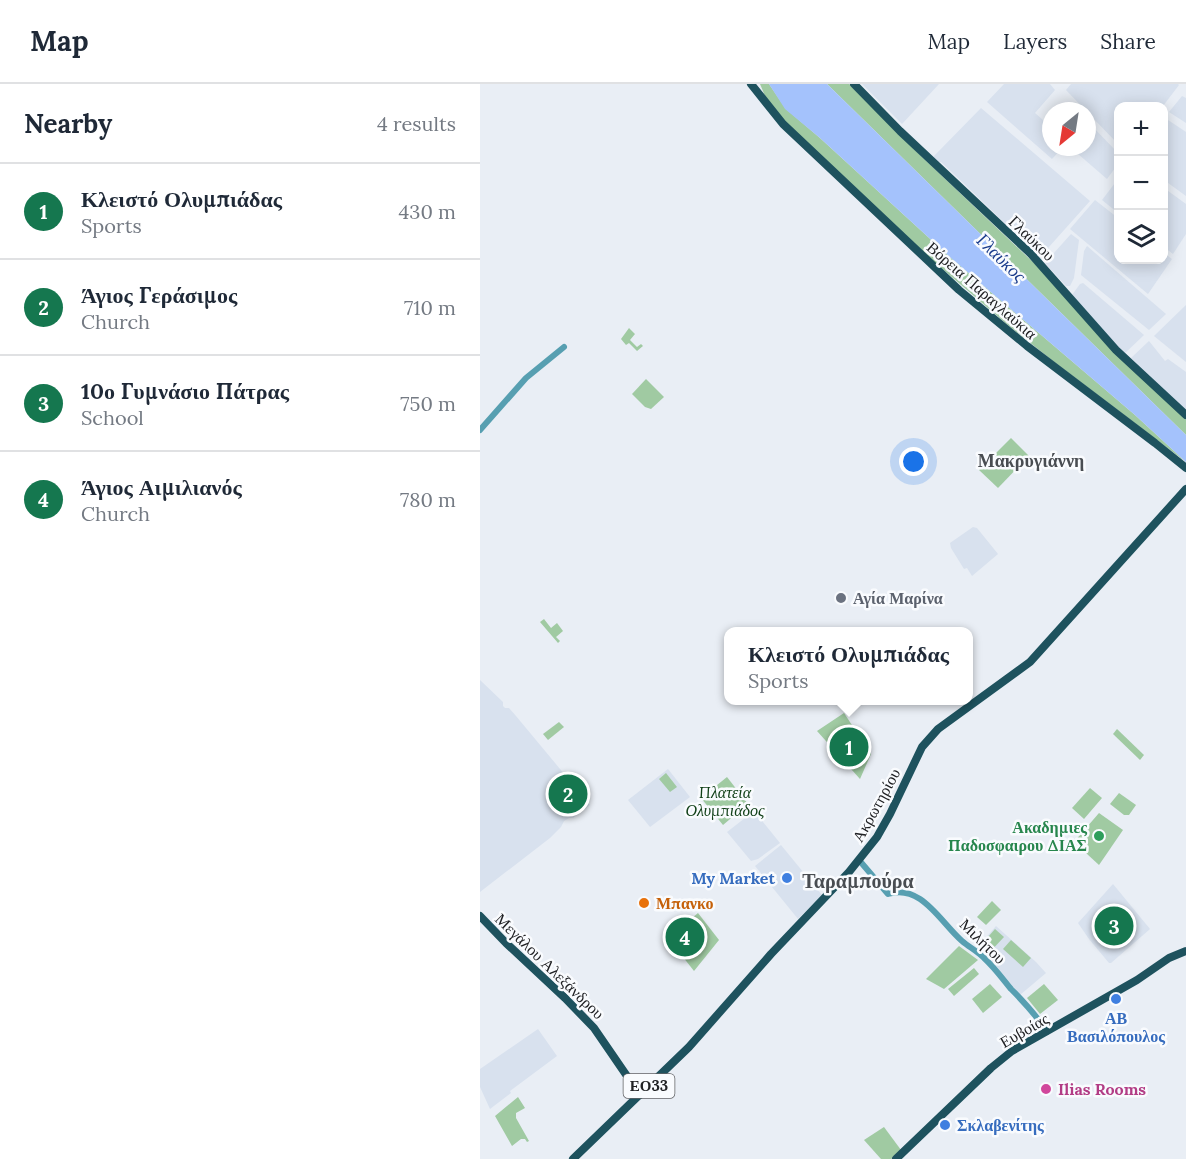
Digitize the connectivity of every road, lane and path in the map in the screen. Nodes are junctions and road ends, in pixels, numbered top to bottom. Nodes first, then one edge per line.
1 (750, 84) edge
2 (854, 84) edge
3 (564, 347) dead end
4 (1186, 415) edge
5 (480, 430) edge
6 (1186, 468) edge
7 (1186, 489) edge
8 (1183, 495) edge
9 (973, 704) edge
10 (971, 705) edge
11 (859, 860) junction
12 (480, 916) edge
13 (1186, 951) edge
14 (1047, 1032) junction
15 (640, 1095) junction
16 (573, 1159) edge
17 (896, 1159) edge

1 - 6 main road, Βόρεια Παραγλαύκια
2 - 4 main road, Γλαύκου
3 - 5 street
7 - 8 main road, Ακρωτηρίου / ΕΟ33
8 - 9 main road, Ακρωτηρίου / ΕΟ33
10 - 11 main road, Ακρωτηρίου / ΕΟ33
11 - 14 street, Μιλήτου
11 - 15 main road, Ακρωτηρίου / ΕΟ33
12 - 15 main road, Μεγάλου Αλεξάνδρου
13 - 14 main road, Ευβοίας
14 - 17 main road, Ευβοίας
15 - 16 main road, Ακρωτηρίου / ΕΟ33

